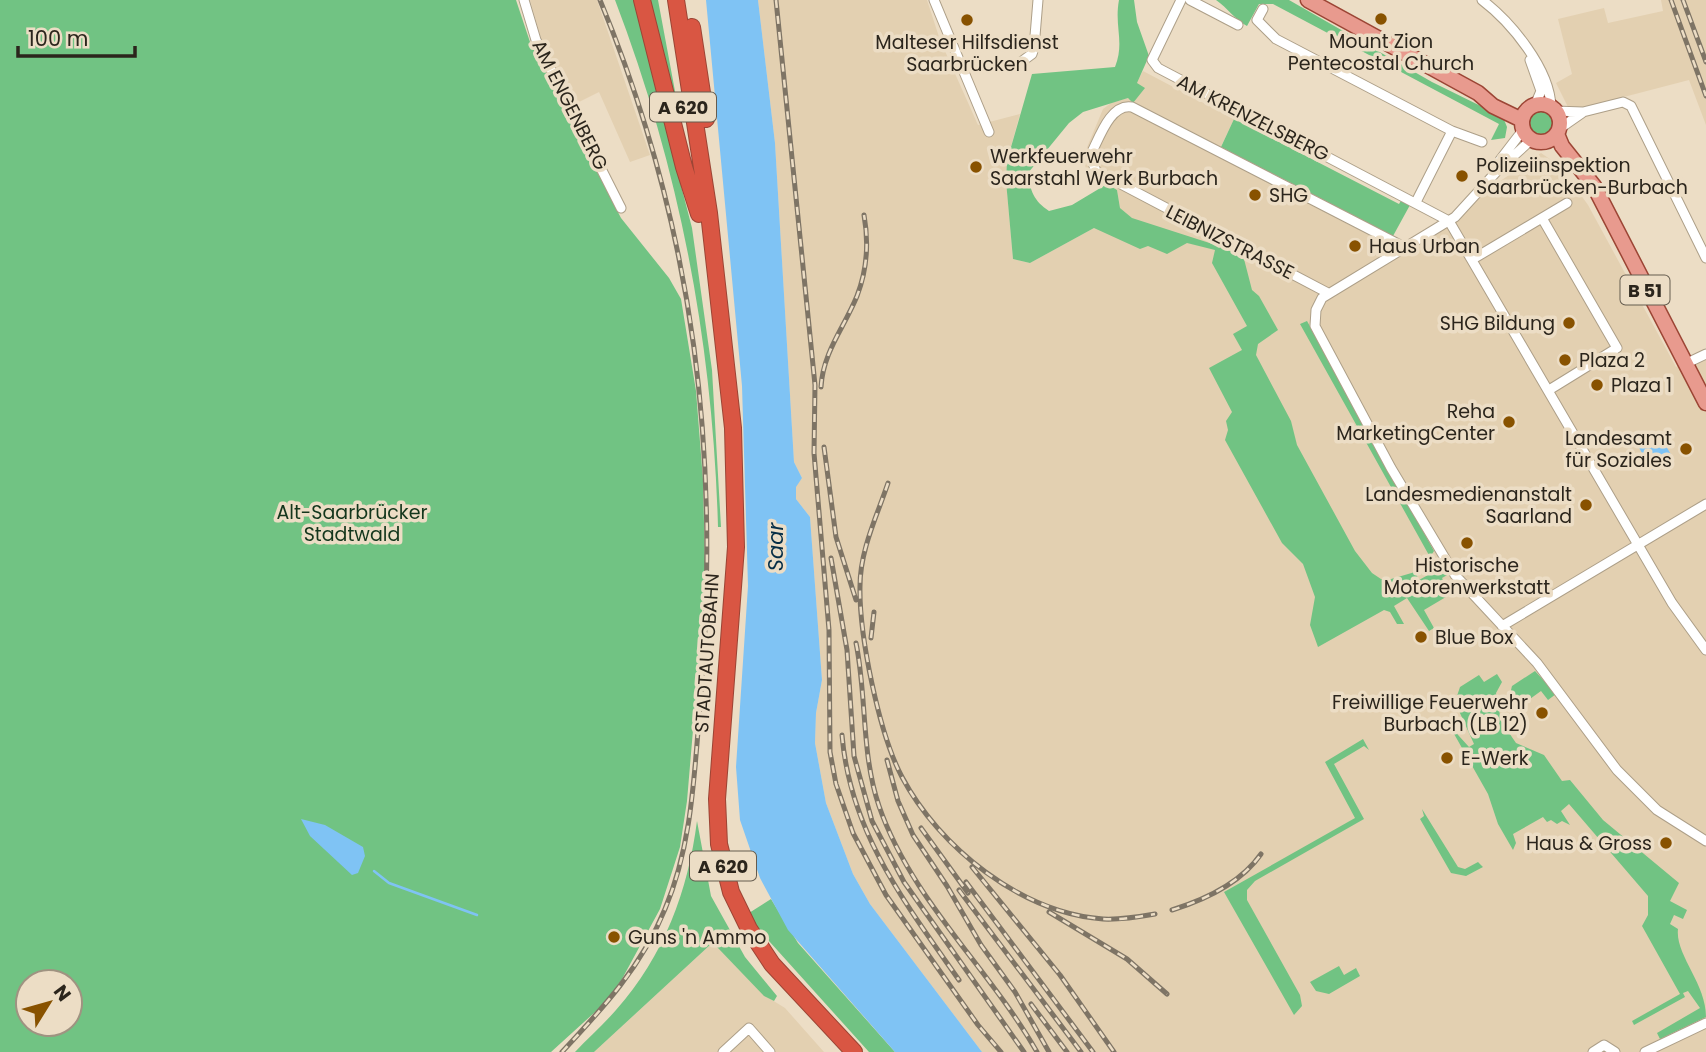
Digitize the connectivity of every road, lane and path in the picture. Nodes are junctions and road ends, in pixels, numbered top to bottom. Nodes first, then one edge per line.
1 (524, 0) edge
2 (642, 0) edge
3 (665, 0) edge
4 (676, 0) edge
5 (687, 0) edge
6 (934, 0) edge
7 (1038, 0) edge
8 (1181, 0) edge
9 (1190, 0) edge
10 (1308, 0) edge
11 (1482, 0) edge
12 (1263, 9) dead end
13 (1238, 25) dead end
14 (1527, 51) junction
15 (1021, 62) dead end
16 (1553, 109) junction
17 (1583, 112) junction
18 (1530, 124) junction
19 (1452, 131) junction
20 (1558, 131) junction
21 (989, 132) dead end
22 (1482, 142) dead end
23 (1416, 202) junction
24 (1567, 203) dead end
25 (621, 208) dead end
26 (704, 213) junction
27 (1607, 214) junction
28 (1542, 218) junction
29 (1449, 221) junction
30 (1404, 247) junction
31 (1706, 258) edge
32 (1473, 259) junction
33 (1328, 293) junction
34 (1706, 354) edge
35 (1685, 364) junction
36 (1549, 390) junction
37 (1706, 403) edge
38 (1706, 504) edge
39 (1640, 543) junction
40 (1502, 626) junction
41 (1706, 650) edge
42 (1706, 841) edge
43 (1706, 1023) edge
44 (723, 1052) edge
45 (770, 1052) edge
46 (839, 1052) edge
47 (854, 1052) edge
48 (1593, 1052) edge
49 (1615, 1052) edge
50 (1645, 1052) edge

1 - 25 street, AM ENGENBERG
2 - 26 highway
3 - 26 highway, A 620
4 - 26 highway, A 620
5 - 26 highway
6 - 21 street
7 - 15 street
8 - 23 street, AM KRENZELSBERG
9 - 13 street
10 - 18 main road, B 51
11 - 14 street
12 - 19 street
14 - 16 street
14 - 18 street
16 - 17 street
16 - 18 main road, B 51
16 - 20 main road, B 51
17 - 20 street
17 - 31 street
18 - 20 main road
18 - 27 main road, B 51
18 - 29 street
19 - 22 street
19 - 23 street
20 - 27 main road, B 51
23 - 29 street, AM KRENZELSBERG
24 - 28 street
26 - 46 highway, STADTAUTOBAHN / A 620
26 - 47 highway, STADTAUTOBAHN / A 620
27 - 35 main road, B 51
28 - 32 street
28 - 36 street
29 - 30 street
29 - 32 street
30 - 33 street
30 - 33 street, LEIBNIZSTRASSE
32 - 36 street
33 - 40 street
34 - 35 street
35 - 37 main road, B 51
36 - 39 street
38 - 39 street
39 - 40 street
39 - 41 street
40 - 42 street
43 - 50 street
44 - 45 street
48 - 49 street

